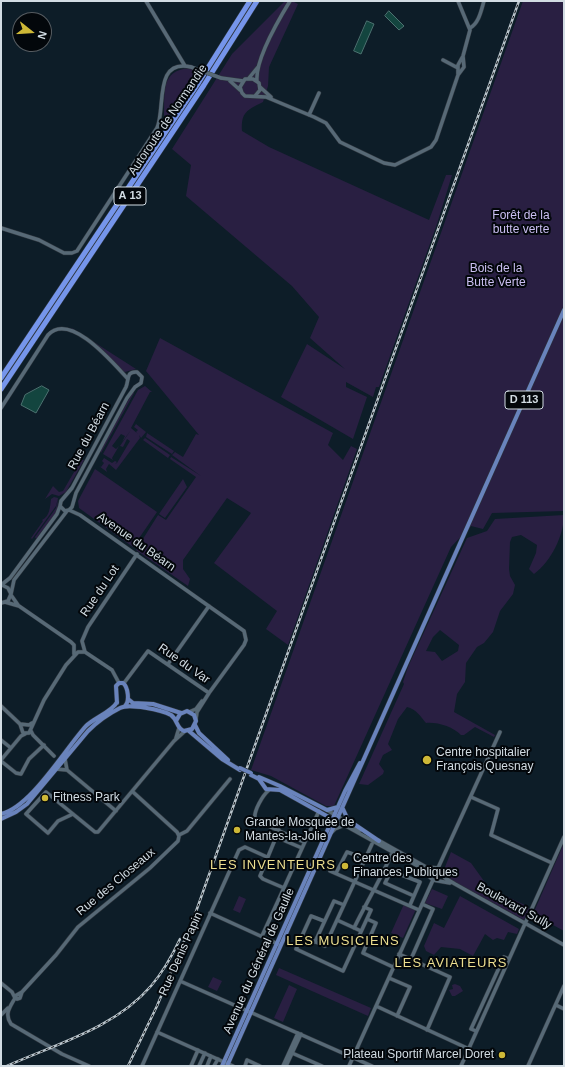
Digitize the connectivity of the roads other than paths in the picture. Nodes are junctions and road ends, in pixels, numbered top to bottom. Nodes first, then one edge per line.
1 (146, 1) edge
2 (250, 1) edge
3 (257, 1) edge
4 (290, 1) edge
5 (458, 1) edge
6 (484, 1) edge
7 (477, 21) junction
8 (467, 23) junction
9 (470, 28) junction
10 (443, 60) dead end
11 (259, 65) junction
12 (185, 66) junction
13 (461, 66) junction
14 (248, 78) junction
15 (227, 80) junction
16 (243, 81) junction
17 (257, 81) junction
18 (260, 87) junction
19 (241, 91) junction
20 (319, 93) dead end
21 (255, 96) junction
22 (277, 101) junction
23 (309, 115) junction
24 (1, 228) edge
25 (564, 310) edge
26 (119, 370) junction
27 (130, 374) junction
28 (1, 378) edge
29 (128, 380) junction
30 (136, 386) junction
31 (1, 389) edge
32 (1, 408) edge
33 (64, 498) junction
34 (73, 504) junction
35 (60, 506) junction
36 (68, 511) junction
37 (80, 515) junction
38 (137, 554) junction
39 (1, 585) edge
40 (11, 594) junction
41 (3, 603) edge
42 (18, 606) junction
43 (209, 606) junction
44 (78, 648) junction
45 (168, 664) junction
46 (119, 683) junction
47 (124, 683) junction
48 (209, 693) junction
49 (128, 699) junction
50 (117, 702) junction
51 (1, 706) edge
52 (123, 707) junction
53 (188, 712) junction
54 (181, 713) junction
55 (196, 719) junction
56 (176, 721) junction
57 (195, 725) junction
58 (179, 728) junction
59 (26, 729) junction
60 (187, 731) junction
61 (500, 732) dead end
62 (1, 740) edge
63 (174, 741) junction
64 (44, 745) junction
65 (11, 748) junction
66 (54, 756) junction
67 (64, 757) junction
68 (1, 761) edge
69 (56, 767) junction
70 (240, 769) junction
71 (67, 770) junction
72 (251, 774) junction
73 (230, 779) dead end
74 (270, 781) junction
75 (264, 786) junction
76 (270, 789) junction
77 (133, 792) junction
78 (470, 796) junction
79 (262, 798) junction
80 (340, 808) junction
81 (327, 810) junction
82 (116, 811) junction
83 (319, 811) junction
84 (1, 814) edge
85 (73, 814) junction
86 (326, 816) junction
87 (336, 818) junction
88 (1, 819) edge
89 (345, 825) junction
90 (329, 828) junction
91 (279, 830) junction
92 (331, 833) junction
93 (179, 835) junction
94 (276, 837) junction
95 (564, 837) edge
96 (379, 841) junction
97 (304, 842) junction
98 (372, 844) dead end
99 (302, 848) junction
100 (391, 855) dead end
101 (267, 857) junction
102 (364, 858) junction
103 (552, 863) junction
104 (438, 868) junction
105 (432, 869) junction
106 (330, 871) dead end
107 (336, 873) junction
108 (442, 874) junction
109 (429, 875) junction
110 (433, 880) junction
111 (438, 880) junction
112 (354, 882) junction
113 (454, 884) junction
114 (284, 888) junction
115 (375, 890) junction
116 (414, 896) junction
117 (422, 904) junction
118 (344, 905) junction
119 (410, 905) junction
120 (364, 907) junction
121 (419, 910) junction
122 (210, 913) junction
123 (367, 919) junction
124 (337, 920) junction
125 (324, 921) junction
126 (525, 923) junction
127 (354, 928) junction
128 (361, 931) junction
129 (262, 936) junction
130 (302, 936) junction
131 (315, 942) junction
132 (278, 944) junction
133 (564, 945) edge
134 (399, 954) junction
135 (410, 959) junction
136 (394, 967) junction
137 (389, 978) junction
138 (180, 981) junction
139 (1, 982) edge
140 (564, 986) edge
141 (18, 995) junction
142 (556, 1005) junction
143 (376, 1006) junction
144 (9, 1008) junction
145 (564, 1009) edge
146 (249, 1011) junction
147 (1, 1015) edge
148 (8, 1015) junction
149 (397, 1016) junction
150 (427, 1030) junction
151 (157, 1032) junction
152 (299, 1034) junction
153 (468, 1049) junction
154 (198, 1050) junction
155 (205, 1053) junction
156 (292, 1053) junction
157 (211, 1056) junction
158 (353, 1058) junction
159 (218, 1059) junction
160 (81, 1064) edge
161 (225, 1064) edge
162 (89, 1066) edge
163 (142, 1066) edge
164 (191, 1066) edge
165 (199, 1066) edge
166 (207, 1066) edge
167 (214, 1066) edge
168 (233, 1066) edge
169 (244, 1066) edge
170 (260, 1066) edge
171 (283, 1066) edge
172 (286, 1066) edge
173 (322, 1066) edge
174 (349, 1066) edge
175 (372, 1066) edge
176 (461, 1066) edge
177 (528, 1066) edge

1 - 12 street
2 - 28 highway, Autoroute de Normandie / A 13
3 - 31 highway, Autoroute de Normandie / A 13
4 - 11 street
5 - 8 street
6 - 7 street
7 - 8 street
7 - 9 street
8 - 9 street
9 - 13 street
10 - 13 street
11 - 14 street
11 - 17 street
12 - 15 street, bridge
12 - 24 street
13 - 23 street
14 - 16 street
14 - 17 street
15 - 16 street
15 - 19 street
16 - 19 street
17 - 18 street
18 - 21 street
18 - 22 street
19 - 21 street
20 - 23 street
21 - 22 street
22 - 23 street
25 - 80 main road, D 113
26 - 27 street
26 - 29 street
26 - 32 street
27 - 29 street
27 - 30 street
29 - 30 street
29 - 33 street, Rue du Béarn
30 - 34 street, Rue du Béarn
33 - 34 street
33 - 35 street
34 - 36 street
34 - 37 street, Avenue du Béarn
35 - 36 street
35 - 39 street
36 - 37 street, Avenue du Béarn
36 - 40 street
37 - 38 street, Avenue du Béarn
38 - 43 street, Avenue du Béarn
38 - 44 street, Rue du Lot
39 - 40 street
40 - 41 street
40 - 42 street
41 - 42 street
42 - 44 street
43 - 45 street
43 - 48 street, Avenue du Béarn
44 - 46 street
44 - 59 street
45 - 47 street, Rue du Var
45 - 48 street, Rue du Var
46 - 47 main road
46 - 50 main road
47 - 49 main road
48 - 53 street
48 - 55 street
49 - 52 main road
49 - 54 main road
50 - 52 main road
50 - 67 main road
51 - 59 street
52 - 56 main road
52 - 67 main road
53 - 54 main road
53 - 55 main road
54 - 56 main road
55 - 57 main road
56 - 58 main road
57 - 60 main road
57 - 70 main road
58 - 60 main road
58 - 63 street
59 - 64 street
59 - 65 street
60 - 63 street
60 - 70 main road
61 - 78 street
62 - 65 street
63 - 77 street
64 - 66 street
64 - 68 street
65 - 68 street
66 - 67 street
66 - 69 street
67 - 69 main road
67 - 71 street
69 - 71 street
69 - 84 main road
69 - 88 main road
70 - 72 main road, bridge
71 - 82 street
72 - 74 main road
72 - 75 main road
73 - 93 street, Rue des Closeaux
74 - 75 main road
74 - 76 main road
74 - 81 main road
75 - 76 main road
75 - 79 street
76 - 79 street
76 - 83 main road
77 - 82 street
77 - 93 street
78 - 103 street
78 - 104 street
79 - 91 street
80 - 81 main road
80 - 87 main road, D 113
80 - 96 main road
81 - 87 street
82 - 85 street
83 - 86 main road
83 - 97 street
85 - 85 street
86 - 87 main road
86 - 90 main road
87 - 89 street
87 - 90 main road, Avenue du Général de Gaulle / D 113
87 - 92 main road, Avenue du Général de Gaulle / D 113
87 - 96 street
89 - 92 street
89 - 109 street
90 - 132 main road, Avenue du Général de Gaulle / D 113
91 - 94 street
91 - 97 street
92 - 146 main road, Avenue du Général de Gaulle / D 113
93 - 141 street, Rue des Closeaux
94 - 99 street
94 - 101 street
95 - 103 street
96 - 105 street
97 - 99 street
98 - 102 street
99 - 114 street
100 - 115 street
101 - 114 street
101 - 122 street, Rue Denis Papin
102 - 107 street
102 - 112 street
103 - 126 street
104 - 105 street
104 - 108 street
105 - 109 street
106 - 107 street
107 - 112 street
108 - 111 street
108 - 113 street
109 - 110 street
110 - 111 street
110 - 117 street
111 - 113 street
112 - 115 street
112 - 118 street
113 - 126 street, Boulevard Sully
114 - 129 street
115 - 119 street
115 - 120 street
116 - 116 street
116 - 119 street
117 - 121 street
117 - 135 street
118 - 124 street
118 - 125 street
119 - 121 street
120 - 123 street
120 - 127 street
121 - 134 street
122 - 129 street
122 - 138 street, Rue Denis Papin
123 - 128 street
123 - 136 street
124 - 127 street
124 - 131 street
125 - 130 street
125 - 131 street
126 - 133 street, Boulevard Sully
126 - 153 street
127 - 128 street
128 - 130 street
129 - 132 street
130 - 131 street
132 - 146 main road, Avenue du Général de Gaulle / D 113
134 - 135 street
134 - 136 street
135 - 150 street
136 - 137 street
137 - 143 street
137 - 149 street
138 - 146 street
138 - 151 street, Rue Denis Papin
139 - 141 street
140 - 142 street
141 - 144 street
141 - 148 street
142 - 145 street
142 - 177 street
143 - 149 street
143 - 158 street
144 - 147 street
144 - 148 street
146 - 152 street
146 - 161 main road, Avenue du Général de Gaulle / D 113
147 - 148 street
148 - 160 street
149 - 150 street
150 - 153 street
151 - 154 street
151 - 163 street, Rue Denis Papin
152 - 156 street
152 - 158 street
152 - 171 street
153 - 176 street
154 - 155 street
154 - 164 street
155 - 157 street
155 - 165 street
156 - 172 street
156 - 173 street
157 - 159 street
157 - 166 street
158 - 174 street
158 - 175 street
159 - 161 street
159 - 167 street
160 - 162 street
161 - 168 street
169 - 170 street

